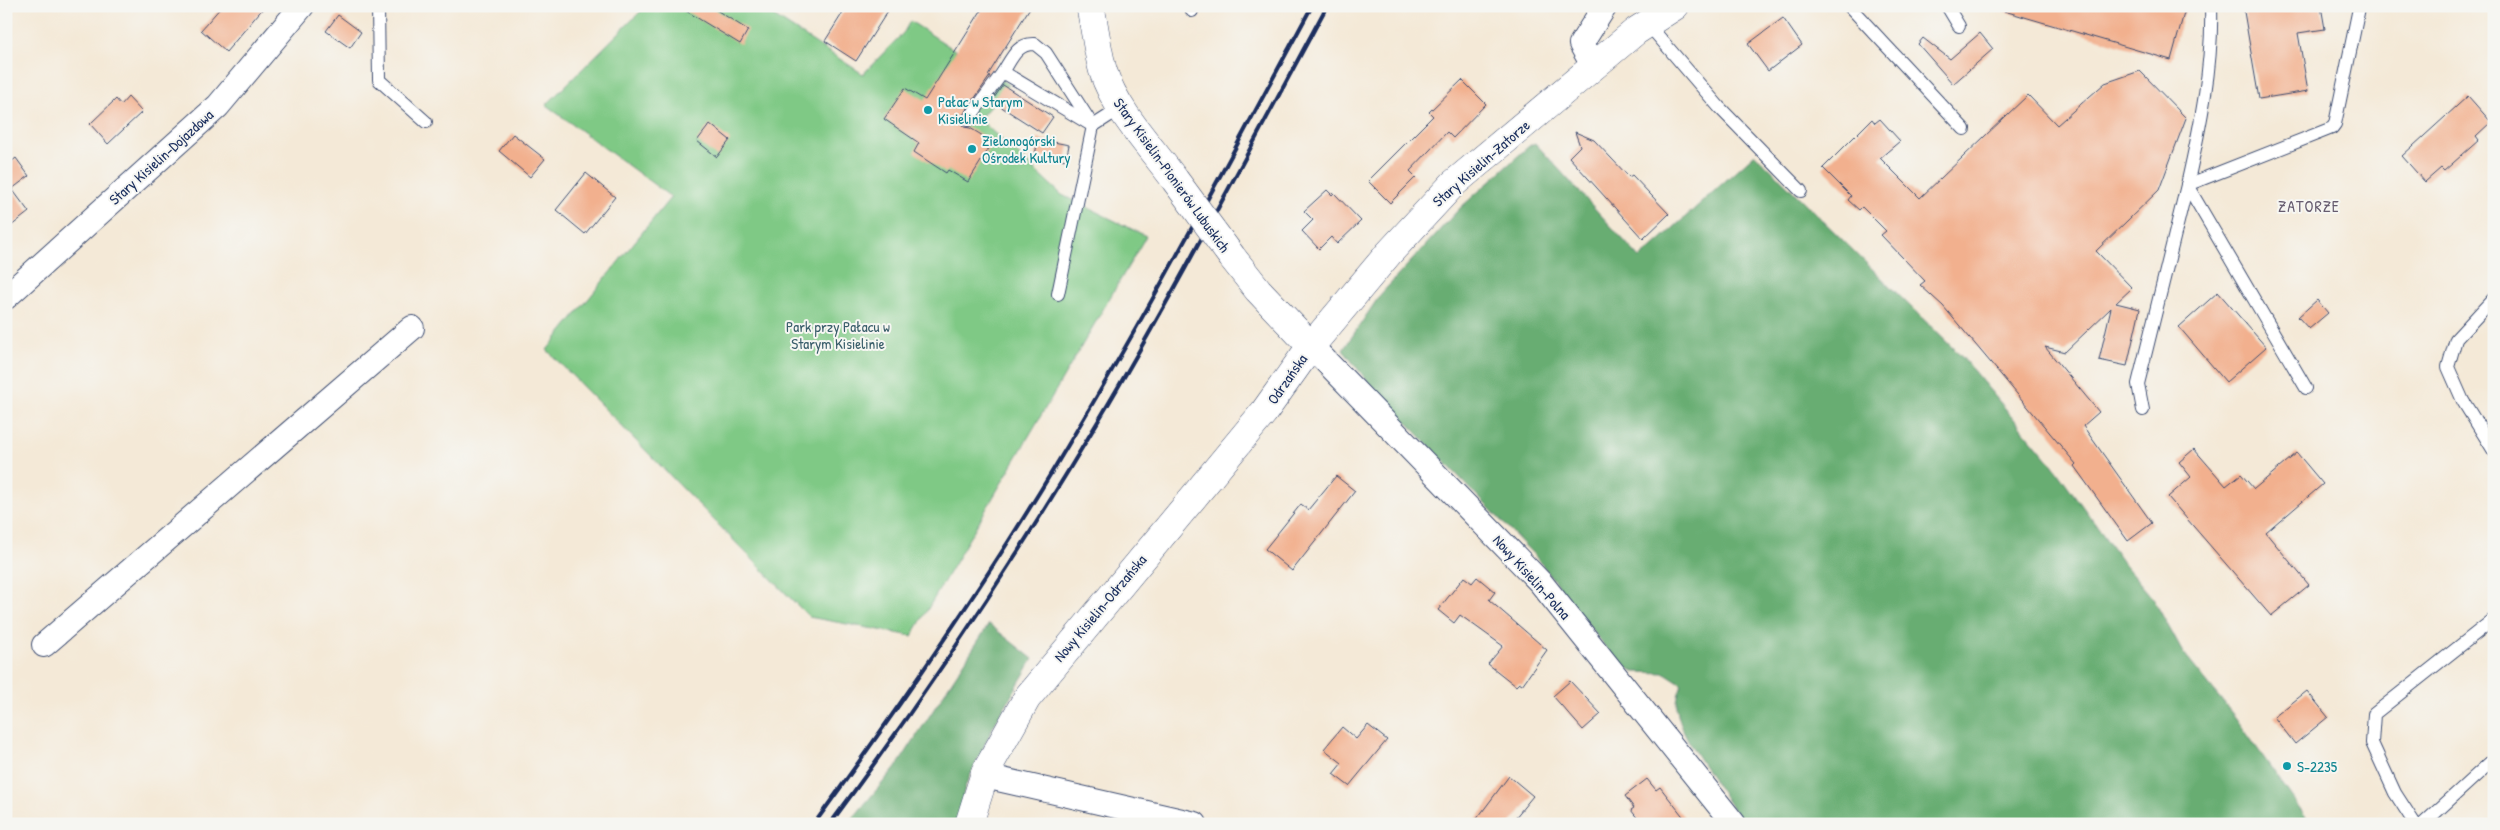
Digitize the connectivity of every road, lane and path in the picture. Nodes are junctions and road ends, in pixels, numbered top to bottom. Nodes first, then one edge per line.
1 (302, 6) edge
2 (378, 6) edge
3 (1090, 6) edge
4 (1604, 6) edge
5 (1676, 6) edge
6 (1849, 6) edge
7 (1947, 6) edge
8 (2211, 6) edge
9 (2362, 6) edge
10 (1648, 23) junction
11 (1959, 26) dead end
12 (1594, 67) junction
13 (1003, 72) junction
14 (1122, 108) junction
15 (968, 120) dead end
16 (426, 122) dead end
17 (1093, 126) junction
18 (1964, 128) dead end
19 (2187, 186) junction
20 (1801, 190) dead end
21 (1058, 294) dead end
22 (6, 296) edge
23 (2494, 298) edge
24 (412, 328) dead end
25 (1311, 346) junction
26 (2306, 388) dead end
27 (2143, 410) dead end
28 (1264, 412) joint
29 (2494, 451) edge
30 (2492, 624) edge
31 (44, 645) dead end
32 (2494, 759) edge
33 (985, 773) junction
34 (969, 824) edge
35 (1195, 824) edge
36 (1734, 824) edge
37 (2414, 824) edge
38 (2424, 824) edge

1 - 22 street, Stary Kisielin-Dojazdowa
2 - 16 lane
3 - 14 street, Stary Kisielin-Pionierów Lubuskich
4 - 12 street
5 - 10 street, Stary Kisielin-Zatorze
6 - 18 lane
7 - 11 lane
8 - 19 lane
9 - 19 lane
10 - 12 street, Stary Kisielin-Zatorze
10 - 20 lane
12 - 25 street, Stary Kisielin-Zatorze
13 - 15 lane
13 - 17 lane
13 - 17 lane
14 - 17 lane
14 - 25 street, Stary Kisielin-Pionierów Lubuskich, bridge
17 - 21 lane
19 - 26 lane
19 - 27 lane
23 - 29 lane
24 - 31 street
25 - 28 street, Odrzańska
25 - 36 street, Nowy Kisielin-Polna
28 - 33 street, Nowy Kisielin-Odrzańska
30 - 37 lane
32 - 38 lane
33 - 34 street, Nowy Kisielin-Odrzańska
33 - 35 street

